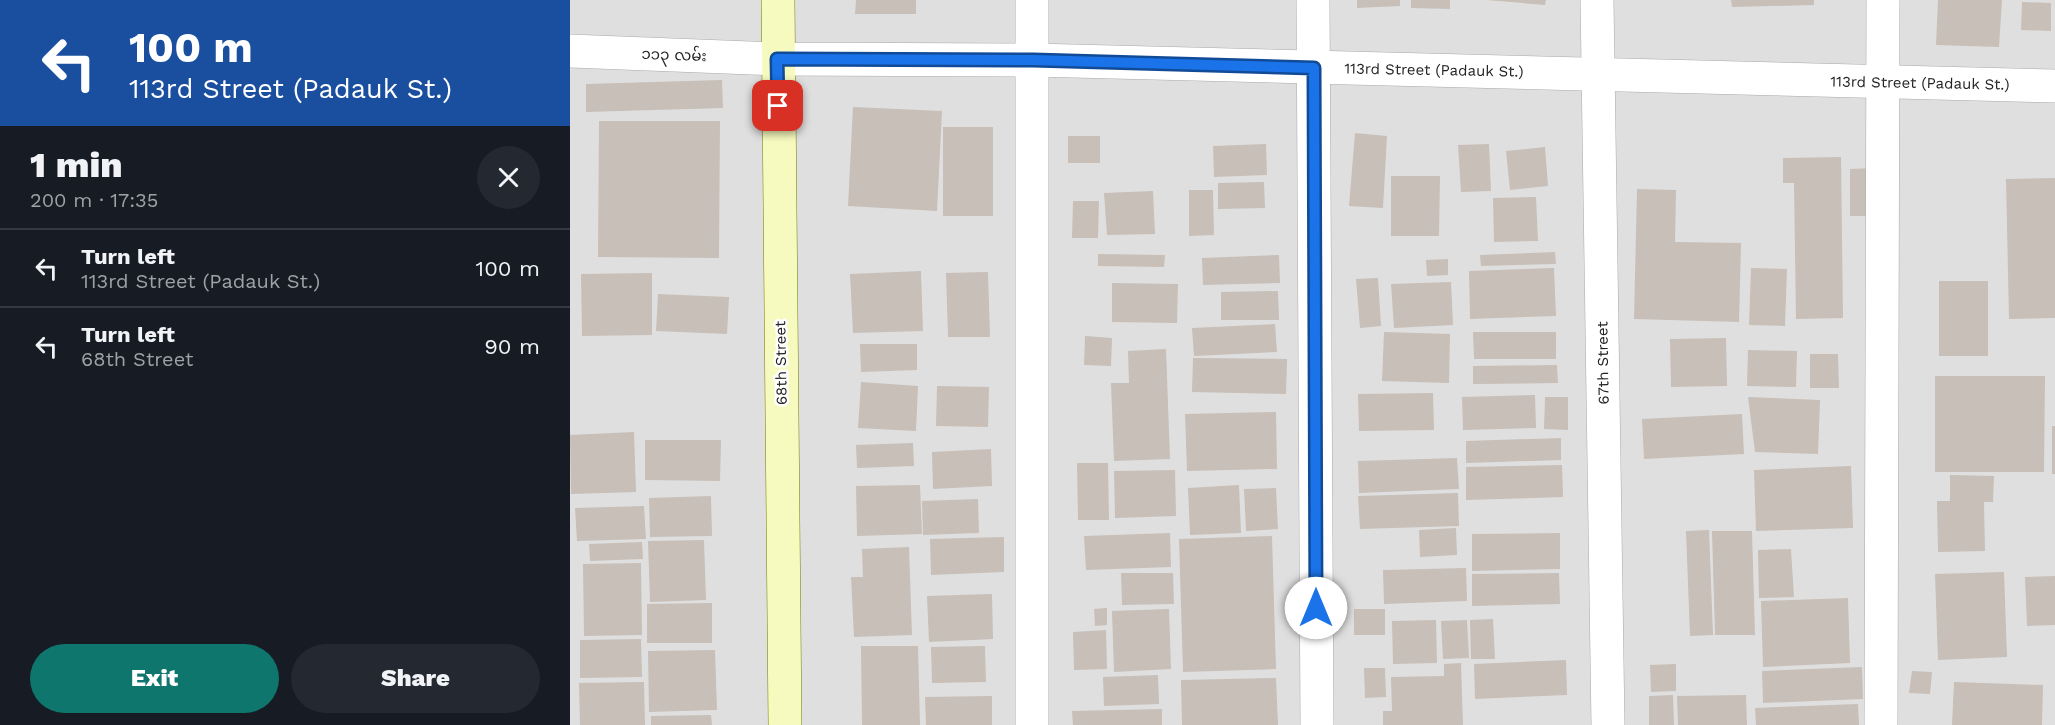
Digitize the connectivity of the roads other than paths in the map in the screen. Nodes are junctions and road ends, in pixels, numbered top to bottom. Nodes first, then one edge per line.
1 (778, 0) edge
2 (1032, 0) edge
3 (1313, 0) edge
4 (1597, 0) edge
5 (1883, 0) edge
6 (570, 51) edge
7 (777, 59) junction
8 (1033, 60) junction
9 (1314, 68) junction
10 (1598, 73) junction
11 (1885, 83) junction
12 (2055, 86) edge
13 (785, 725) edge
14 (1032, 725) edge
15 (1317, 725) edge
16 (1608, 725) edge
17 (1881, 725) edge

1 - 7 main road, 68th Street
2 - 8 street
3 - 9 street
4 - 10 street, 67th Street
5 - 11 street
6 - 7 street, ၁၁၃ လမ်း
7 - 8 street, 113rd Street (Padauk St.)
7 - 13 main road, 68th Street
8 - 9 street, 113rd Street (Padauk St.)
8 - 14 street
9 - 10 street, 113rd Street (Padauk St.)
9 - 15 street
10 - 11 street, 113rd Street (Padauk St.)
10 - 16 street, 67th Street
11 - 12 street, 113rd Street (Padauk St.)
11 - 17 street

